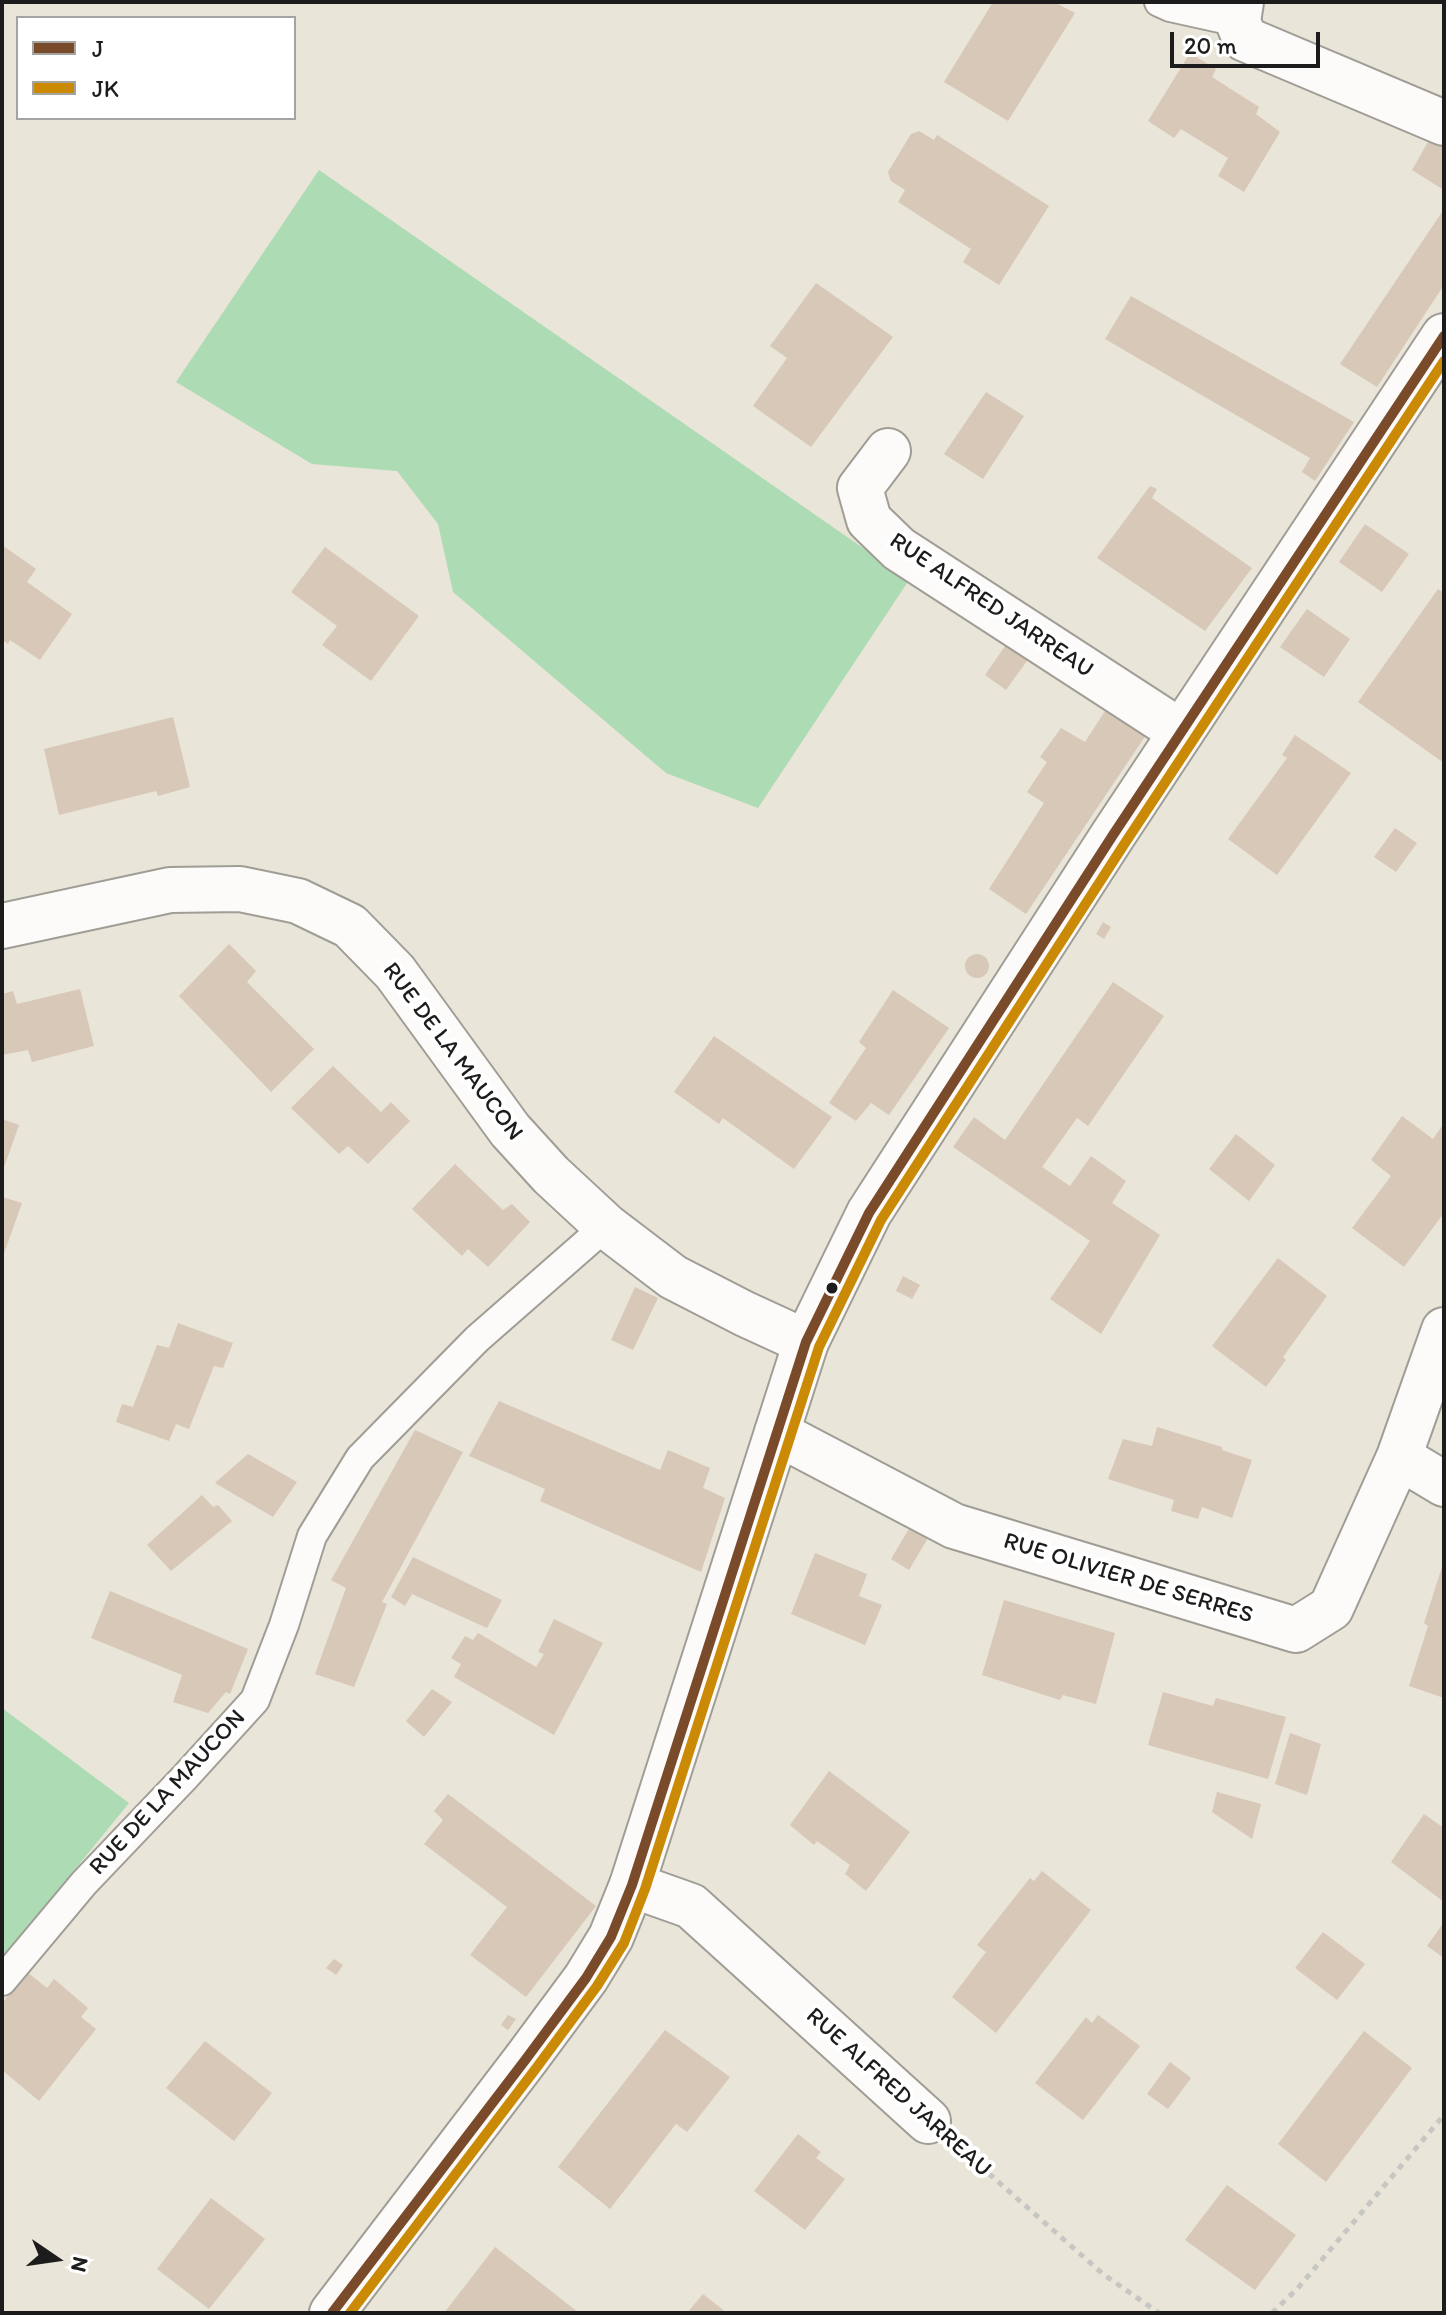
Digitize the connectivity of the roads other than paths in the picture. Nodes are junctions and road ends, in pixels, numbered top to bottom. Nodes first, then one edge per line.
1 (1159, 2) edge
2 (1239, 12) edge
3 (1444, 123) edge
4 (1444, 336) edge
5 (888, 451) dead end
6 (1181, 732) junction
7 (2, 926) edge
8 (606, 1226) junction
9 (1444, 1330) edge
10 (806, 1342) junction
11 (777, 1433) junction
12 (1399, 1457) junction
13 (1444, 1484) edge
14 (632, 1885) junction
15 (2, 1981) edge
16 (928, 2121) road end
17 (332, 2313) edge

1 - 2 lane
2 - 3 street
4 - 6 street
5 - 6 street, RUE ALFRED JARREAU
6 - 10 street
7 - 8 street, RUE DE LA MAUCON
8 - 10 street, RUE DE LA MAUCON
8 - 15 lane, RUE DE LA MAUCON
9 - 12 street, RUE OLIVIER DE SERRES
10 - 11 street
11 - 12 street, RUE OLIVIER DE SERRES
11 - 14 street
12 - 13 street
14 - 16 street, RUE ALFRED JARREAU
14 - 17 street

